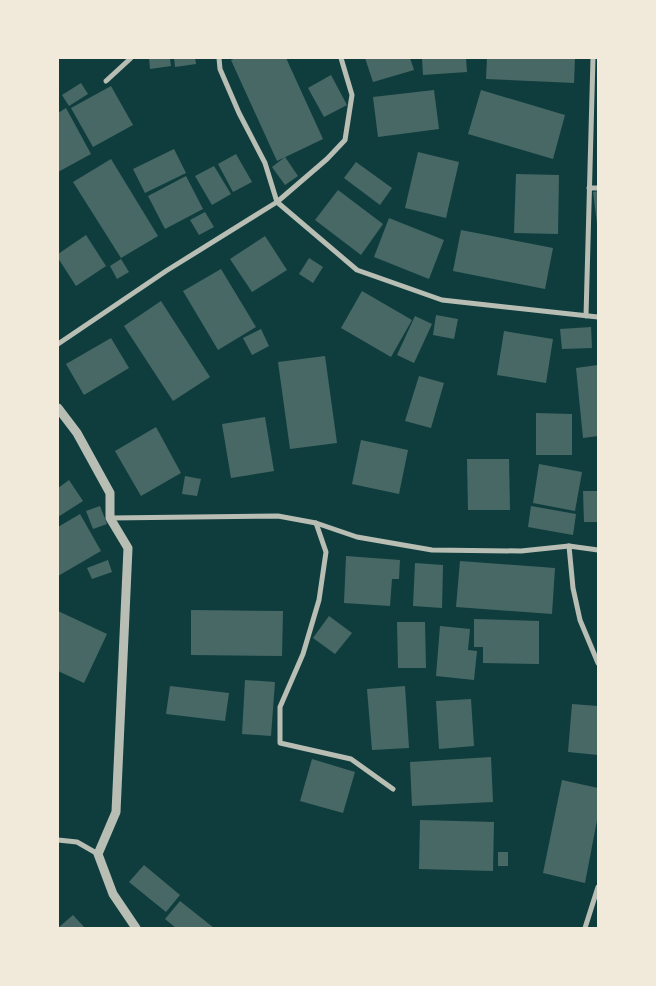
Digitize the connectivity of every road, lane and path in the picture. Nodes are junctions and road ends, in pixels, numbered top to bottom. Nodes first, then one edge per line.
1 (131, 58) edge
2 (219, 58) edge
3 (341, 58) edge
4 (593, 58) edge
5 (106, 81) dead end
6 (589, 188) junction
7 (598, 188) edge
8 (277, 202) junction
9 (586, 316) junction
10 (598, 316) edge
11 (58, 344) edge
12 (58, 408) edge
13 (110, 518) junction
14 (316, 523) junction
15 (569, 546) junction
16 (598, 550) edge
17 (598, 663) edge
18 (393, 789) dead end
19 (58, 840) edge
20 (98, 854) junction
21 (598, 887) edge
22 (136, 928) edge
23 (585, 928) edge

1 - 5 street
2 - 8 street
3 - 8 street
4 - 6 street
6 - 7 street
6 - 9 street
8 - 9 street
8 - 11 street
9 - 10 street
12 - 13 street
13 - 14 street
13 - 20 street
14 - 15 street
14 - 18 street
15 - 16 street
15 - 17 street
19 - 20 street
20 - 22 street
21 - 23 street

